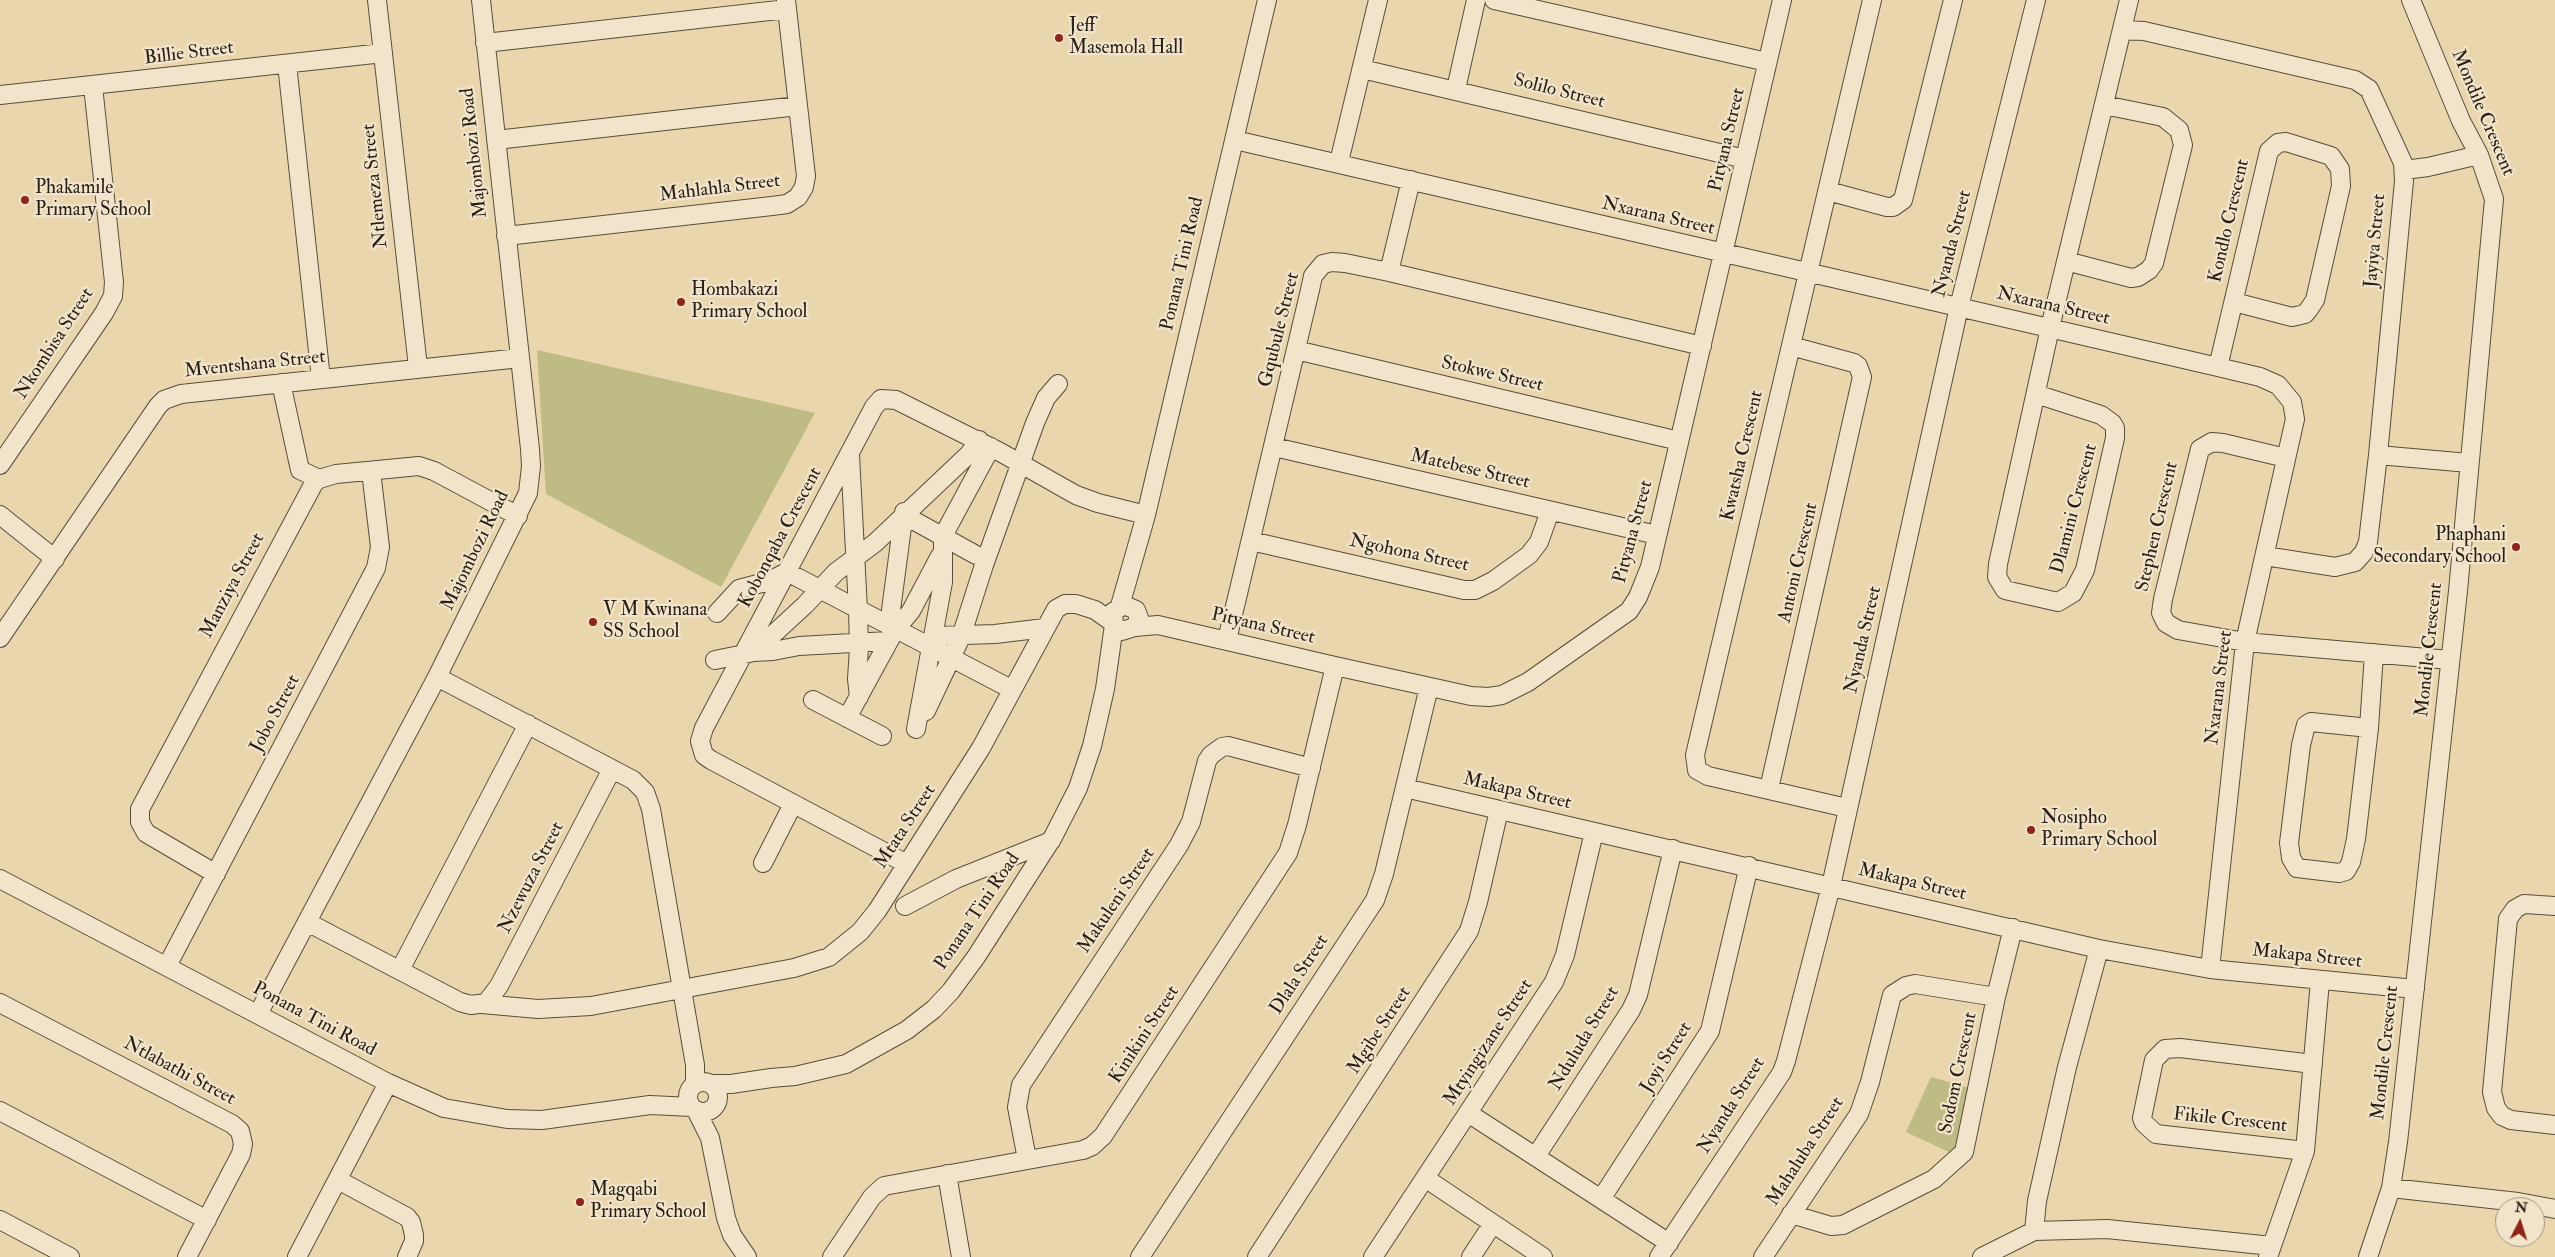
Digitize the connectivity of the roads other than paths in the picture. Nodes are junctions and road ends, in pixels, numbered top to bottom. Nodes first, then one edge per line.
1 (377, 0) edge
2 (481, 0) edge
3 (1267, 0) edge
4 (1378, 0) edge
5 (1476, 0) edge
6 (1494, 0) edge
7 (1782, 0) edge
8 (1872, 0) edge
9 (1954, 0) edge
10 (2036, 0) edge
11 (2129, 0) edge
12 (2411, 0) edge
13 (786, 4) edge
14 (2123, 30) junction
15 (485, 43) junction
16 (383, 53) junction
17 (1767, 62) junction
18 (287, 64) junction
19 (1362, 69) junction
20 (93, 86) junction
21 (1456, 89) junction
22 (0, 95) edge
23 (2104, 105) junction
24 (798, 106) junction
25 (496, 140) junction
26 (1235, 140) junction
27 (2479, 155) junction
28 (1745, 159) junction
29 (1339, 162) junction
30 (2404, 170) junction
31 (1411, 180) junction
32 (1828, 191) junction
33 (506, 236) junction
34 (1723, 254) junction
35 (2066, 261) junction
36 (1389, 272) junction
37 (1808, 272) junction
38 (2234, 302) junction
39 (1959, 307) junction
40 (2050, 328) junction
41 (1702, 346) junction
42 (1791, 346) junction
43 (1296, 350) junction
44 (520, 358) junction
45 (2218, 366) junction
46 (418, 368) junction
47 (320, 379) junction
48 (281, 383) junction
49 (1058, 384) dead end
50 (2036, 394) junction
51 (852, 427) dead end
52 (1679, 441) junction
53 (985, 444) junction
54 (1274, 447) junction
55 (850, 452) junction
56 (2378, 455) junction
57 (2286, 458) junction
58 (2469, 463) junction
59 (1020, 464) junction
60 (0, 465) edge
61 (371, 471) junction
62 (319, 479) junction
63 (1550, 511) junction
64 (0, 515) edge
65 (906, 515) junction
66 (1146, 515) junction
67 (518, 516) junction
68 (1657, 535) junction
69 (943, 541) junction
70 (1251, 541) junction
71 (976, 555) dead end
72 (2265, 556) junction
73 (55, 558) junction
74 (855, 558) junction
75 (786, 572) junction
76 (819, 589) junction
77 (858, 610) junction
78 (717, 613) dead end
79 (1125, 618) junction
80 (1045, 628) junction
81 (892, 633) junction
82 (962, 636) junction
83 (0, 638) edge
84 (1227, 640) junction
85 (859, 642) junction
86 (932, 642) junction
87 (2246, 642) junction
88 (749, 652) junction
89 (2374, 653) junction
90 (952, 659) junction
91 (715, 660) dead end
92 (2450, 660) junction
93 (1335, 666) junction
94 (437, 677) junction
95 (1429, 687) junction
96 (1011, 689) junction
97 (859, 697) junction
98 (813, 700) dead end
99 (926, 711) dead end
100 (847, 718) junction
101 (528, 724) junction
102 (2368, 728) junction
103 (916, 729) dead end
104 (882, 736) dead end
105 (1311, 768) junction
106 (612, 769) junction
107 (1405, 788) junction
108 (1768, 789) junction
109 (793, 804) junction
110 (1847, 808) junction
111 (1499, 810) junction
112 (1594, 832) junction
113 (1051, 841) junction
114 (1673, 850) junction
115 (763, 863) dead end
116 (907, 864) junction
117 (1749, 866) junction
118 (216, 874) junction
119 (0, 879) edge
120 (1831, 886) junction
121 (905, 906) dead end
122 (2555, 906) edge
123 (307, 922) junction
124 (2013, 928) junction
125 (2099, 949) junction
126 (167, 966) junction
127 (2210, 969) junction
128 (400, 970) junction
129 (2320, 981) junction
130 (2415, 989) junction
131 (681, 990) junction
132 (1996, 997) junction
133 (0, 1003) edge
134 (482, 1004) junction
135 (258, 1014) junction
136 (2313, 1064) junction
137 (388, 1083) junction
138 (703, 1096) junction
139 (0, 1111) edge
140 (1468, 1113) junction
141 (2555, 1125) edge
142 (2305, 1151) junction
143 (1536, 1156) junction
144 (1027, 1159) junction
145 (947, 1174) junction
146 (1425, 1178) junction
147 (338, 1180) junction
148 (2391, 1188) junction
149 (1601, 1199) junction
150 (2555, 1209) edge
151 (1791, 1214) junction
152 (0, 1220) edge
153 (207, 1220) junction
154 (1492, 1224) junction
155 (2034, 1231) junction
156 (1664, 1250) edge
157 (2270, 1252) edge
158 (70, 1257) edge
159 (187, 1257) edge
160 (298, 1257) edge
161 (407, 1257) edge
162 (747, 1257) edge
163 (832, 1257) edge
164 (960, 1257) edge
165 (1140, 1257) edge
166 (1257, 1257) edge
167 (1373, 1257) edge
168 (1471, 1257) edge
169 (1543, 1257) edge
170 (1763, 1257) edge
171 (1982, 1257) edge
172 (2368, 1257) edge

1 - 16 street, Ntlemeza Street
2 - 15 street, Majombozi Road
3 - 26 street, Ponana Tini Road
4 - 19 street
5 - 21 street
6 - 17 street
7 - 17 street, Pityana Street
8 - 32 street, Kwatsha Crescent
9 - 32 street
10 - 39 street, Nyanda Street
11 - 14 street
12 - 27 street, Mondile Crescent
13 - 15 street
13 - 24 street, Mahlahla Street
14 - 23 street
14 - 30 street, Jayiya Street
15 - 25 street, Majombozi Road
16 - 18 street, Billie Street
16 - 46 street, Ntlemeza Street
17 - 28 street, Pityana Street
18 - 20 street, Billie Street
18 - 47 street
19 - 21 street, Solilo Street
19 - 29 street
20 - 22 street, Billie Street
20 - 60 street, Nkombisa Street
21 - 28 street, Solilo Street
23 - 35 street
23 - 35 street
24 - 25 street
24 - 33 street, Mahlahla Street
25 - 33 street, Majombozi Road
26 - 29 street, Nxarana Street
26 - 66 street, Ponana Tini Road
27 - 30 street
27 - 58 street, Mondile Crescent
28 - 34 street, Pityana Street
29 - 31 street, Nxarana Street
30 - 56 street, Jayiya Street
31 - 34 street, Nxarana Street
31 - 36 street
32 - 37 street, Kwatsha Crescent
33 - 44 street, Majombozi Road
34 - 37 street, Nxarana Street
34 - 41 street, Pityana Street
35 - 40 street
36 - 41 street, Gqubule Street
36 - 43 street, Gqubule Street
37 - 39 street, Nxarana Street
37 - 42 street, Kwatsha Crescent
38 - 38 street, Kondlo Crescent
38 - 45 street, Kondlo Crescent
39 - 40 street, Nxarana Street
39 - 110 street, Nyanda Street
40 - 45 street, Nxarana Street
40 - 50 street, Dlamini Crescent
41 - 52 street, Pityana Street
42 - 108 street, Antoni Crescent
42 - 108 street, Kwatsha Crescent
43 - 52 street, Stokwe Street
43 - 54 street, Gqubule Street
44 - 46 street, Mventshana Street
44 - 67 street, Majombozi Road
45 - 57 street, Nxarana Street
46 - 47 street, Mventshana Street
47 - 48 street, Mventshana Street
48 - 62 street
48 - 73 street, Mventshana Street
49 - 59 street
50 - 50 street, Dlamini Crescent
51 - 55 street
52 - 68 street, Pityana Street
53 - 55 street, Kobonqaba Crescent
53 - 59 street, Kobonqaba Crescent
53 - 65 street
53 - 69 street
54 - 63 street, Matebese Street
54 - 70 street, Gqubule Street
55 - 74 street
55 - 75 street, Kobonqaba Crescent
56 - 58 street
56 - 72 street, Jayiya Street
57 - 72 street, Nxarana Street
57 - 87 street, Stephen Crescent
58 - 92 street, Mondile Crescent
59 - 66 street, Kobonqaba Crescent
59 - 82 street
61 - 62 street
61 - 67 street
61 - 118 street, Jobo Street
62 - 118 street, Manziya Street
63 - 68 street, Matebese Street
63 - 70 street, Ngohona Street
64 - 73 street
65 - 69 street
65 - 74 street
65 - 81 street
66 - 79 street, Ponana Tini Road
67 - 94 street, Majombozi Road
68 - 95 street, Pityana Street
69 - 71 street
69 - 81 street
69 - 86 street
70 - 84 street, Gqubule Street
72 - 87 street, Nxarana Street
73 - 83 street, Mventshana Street
74 - 76 street
74 - 77 street
75 - 76 street
75 - 78 street
75 - 88 street, Kobonqaba Crescent
76 - 77 street
76 - 88 street
77 - 81 street
77 - 85 street
79 - 80 street, Mtata Street
79 - 84 street, Pityana Street
79 - 113 street, Ponana Tini Road
80 - 82 street
80 - 96 street, Mtata Street
81 - 85 street
81 - 86 street
81 - 97 street
82 - 86 street
82 - 90 street
84 - 93 street, Pityana Street
85 - 88 street
85 - 97 street
86 - 90 street
86 - 103 street
87 - 89 street
87 - 127 street, Nxarana Street
88 - 91 street
88 - 109 street, Kobonqaba Crescent
89 - 92 street
89 - 102 street
90 - 96 street
90 - 99 street
92 - 130 street, Mondile Crescent
93 - 95 street, Pityana Street
93 - 105 street, Kinikini Street
94 - 101 street
94 - 123 street, Majombozi Road
95 - 107 street, Dlala Street
96 - 116 street, Mtata Street
97 - 100 street
98 - 100 street
100 - 104 street
101 - 106 street
101 - 128 street
102 - 102 street
105 - 144 street, Kinikini Street
105 - 144 street, Makuleni Street
106 - 131 street
106 - 134 street, Nzewuza Street
107 - 111 street, Makapa Street
107 - 165 street, Dlala Street
108 - 110 street, Kwatsha Crescent
109 - 115 street
109 - 116 street, Kobonqaba Crescent
110 - 120 street, Nyanda Street
111 - 112 street, Makapa Street
111 - 166 street, Mgibe Street
112 - 114 street, Makapa Street
112 - 140 street, Mtyingizane Street
113 - 121 street
113 - 138 street, Ponana Tini Road
114 - 117 street, Makapa Street
114 - 143 street, Nduluda Street
116 - 131 street, Mtata Street
117 - 120 street, Makapa Street
117 - 149 street, Joyi Street
118 - 126 street, Jobo Street
119 - 126 street, Ponana Tini Road
120 - 124 street, Makapa Street
120 - 156 street, Nyanda Street
122 - 141 street
123 - 128 street
123 - 135 street, Majombozi Road
124 - 125 street, Makapa Street
124 - 132 street, Sodom Crescent
125 - 127 street, Makapa Street
125 - 155 street
126 - 135 street, Ponana Tini Road
127 - 129 street, Makapa Street
128 - 134 street
129 - 130 street, Makapa Street
129 - 136 street
130 - 148 street, Mondile Crescent
131 - 134 street, Mtata Street
131 - 138 street
132 - 151 street, Mahaluba Street
132 - 151 street, Sodom Crescent
133 - 153 street, Ntlabathi Street
135 - 137 street, Ponana Tini Road
136 - 142 street
136 - 142 street, Fikile Crescent
137 - 138 street, Ponana Tini Road
137 - 147 street
138 - 162 street
139 - 153 street
140 - 143 street
140 - 146 street, Mtyingizane Street
142 - 157 street
143 - 149 street
144 - 145 street, Kinikini Street
145 - 163 street, Kinikini Street
145 - 164 street
146 - 154 street
146 - 167 street, Mtyingizane Street
147 - 160 street
147 - 161 street
148 - 150 street
148 - 172 street, Mondile Crescent
149 - 156 street
151 - 170 street, Mahaluba Street
152 - 158 street
153 - 159 street, Ntlabathi Street
154 - 168 street
154 - 169 street
155 - 157 street
155 - 171 street

